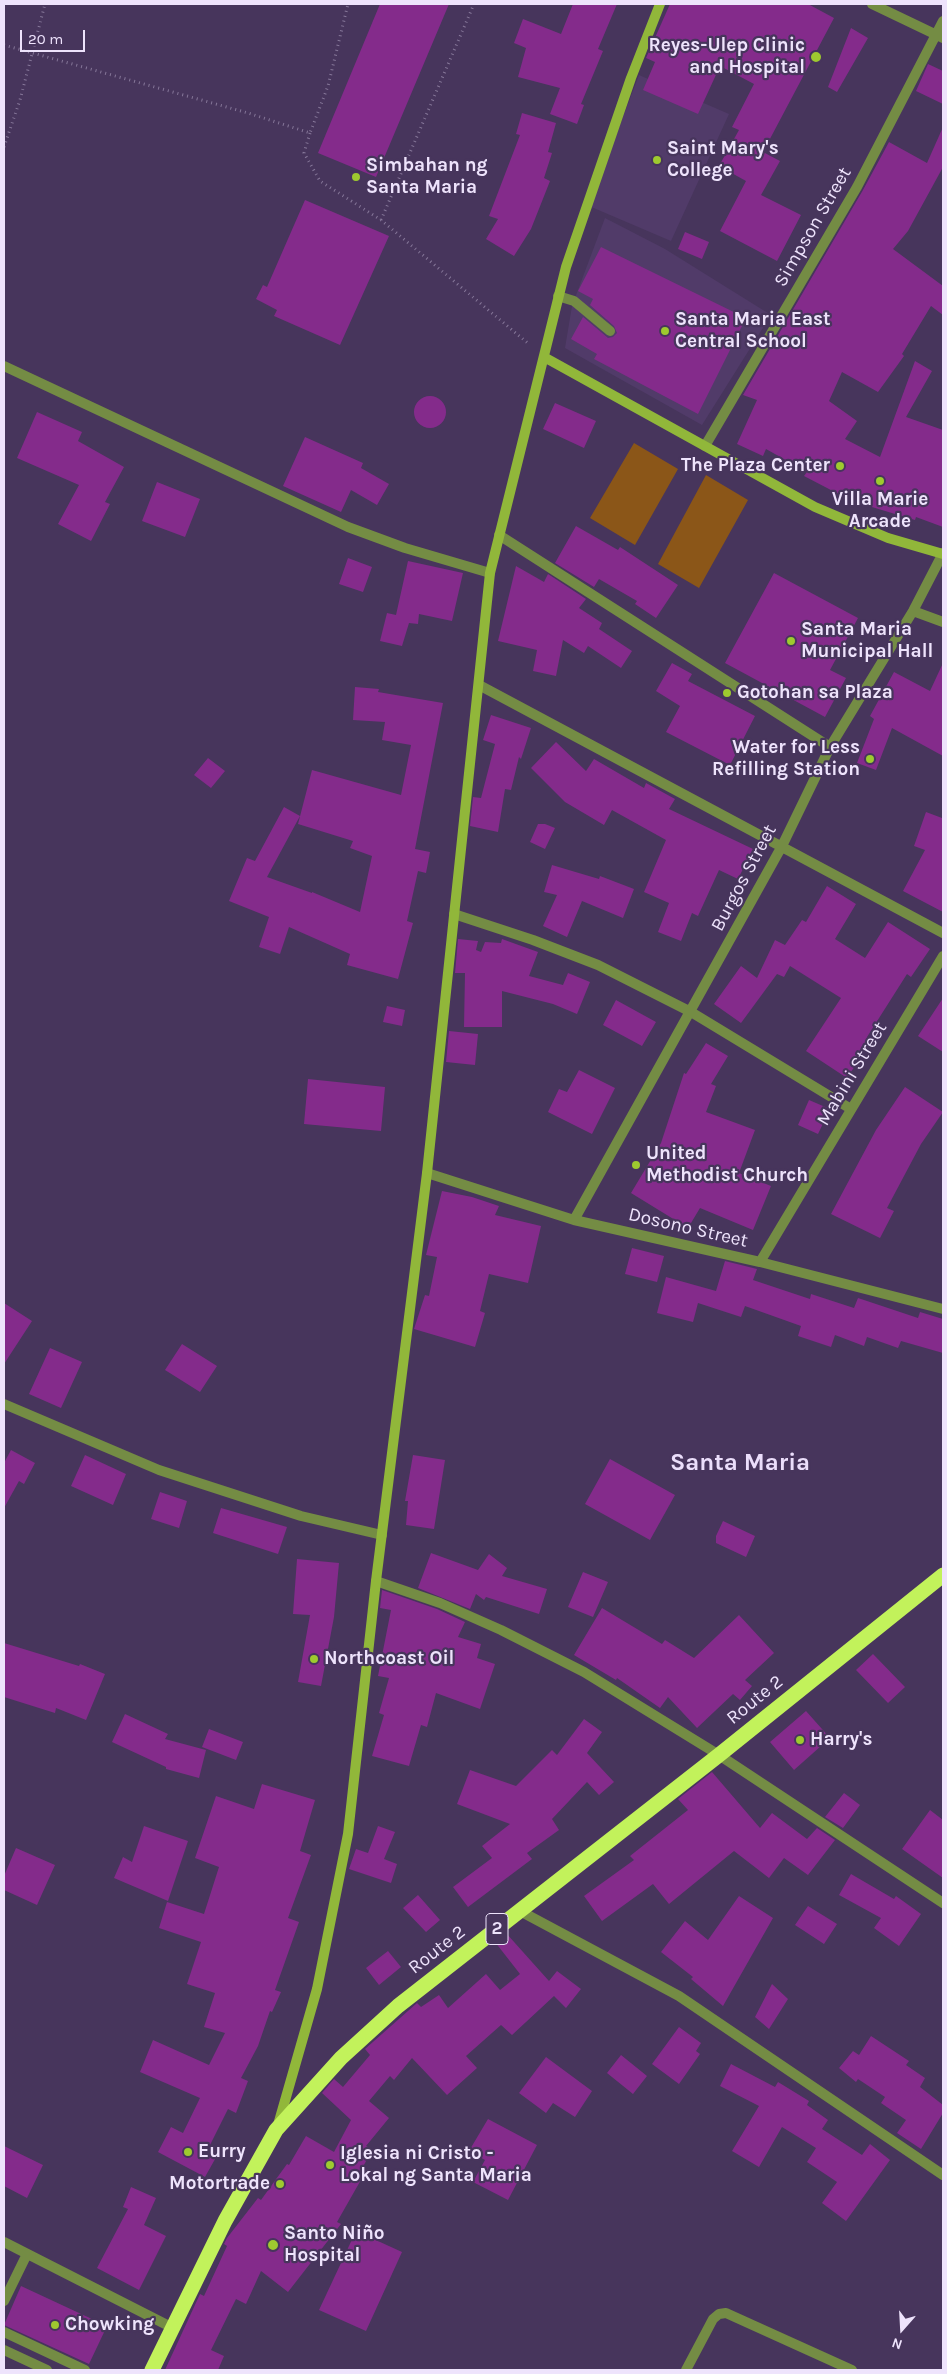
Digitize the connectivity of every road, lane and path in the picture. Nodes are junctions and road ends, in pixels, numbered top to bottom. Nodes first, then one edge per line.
1 (45, 4) edge
2 (348, 4) edge
3 (474, 4) edge
4 (660, 4) edge
5 (872, 4) edge
6 (943, 21) edge
7 (940, 37) edge
8 (4, 45) edge
9 (32, 53) junction
10 (310, 133) junction
11 (4, 147) edge
12 (382, 220) junction
13 (558, 296) junction
14 (610, 332) dead end
15 (544, 357) junction
16 (4, 366) edge
17 (705, 446) junction
18 (499, 535) junction
19 (943, 554) edge
20 (490, 573) junction
21 (913, 610) junction
22 (943, 622) edge
23 (479, 685) junction
24 (830, 748) junction
25 (782, 846) junction
26 (454, 914) junction
27 (943, 933) edge
28 (943, 956) edge
29 (690, 1012) junction
30 (851, 1109) junction
31 (427, 1173) junction
32 (574, 1220) junction
33 (760, 1262) junction
34 (943, 1309) edge
35 (4, 1404) edge
36 (382, 1535) junction
37 (943, 1575) edge
38 (376, 1581) junction
39 (719, 1755) junction
40 (943, 1903) edge
41 (520, 1911) junction
42 (276, 2130) junction
43 (943, 2176) edge
44 (4, 2242) edge
45 (27, 2254) junction
46 (4, 2301) edge
47 (173, 2328) junction
48 (4, 2332) edge
49 (4, 2350) edge
50 (47, 2370) edge
51 (85, 2370) edge
52 (152, 2370) edge
53 (686, 2370) edge
54 (852, 2370) edge

1 - 9 path
2 - 10 path
3 - 12 path
4 - 13 main road
5 - 7 street
6 - 7 street, Simpson Street
7 - 17 street, Simpson Street
8 - 9 path
9 - 10 path
9 - 11 path
10 - 12 path
12 - 15 path
13 - 14 street
13 - 15 main road
15 - 17 main road
15 - 18 main road
16 - 20 street
17 - 19 main road
18 - 20 main road
18 - 24 street
19 - 21 street, Burgos Street
20 - 23 main road
21 - 22 street
21 - 24 street, Burgos Street
23 - 25 street
23 - 26 main road
24 - 25 street, Burgos Street
25 - 27 street
25 - 29 street, Burgos Street
26 - 29 street
26 - 31 main road
28 - 30 street, Mabini Street
29 - 30 street
29 - 32 street, Burgos Street
30 - 33 street, Mabini Street
31 - 32 street, Dosono Street
31 - 36 main road
32 - 33 street, Dosono Street
33 - 34 street, Dosono Street
35 - 36 street
36 - 38 main road
37 - 39 highway, Route 2 / 2
38 - 39 street
38 - 42 main road
39 - 40 street
39 - 41 highway, Route 2 / 2
41 - 42 highway, Route 2 / 2
41 - 43 street
42 - 47 highway, Route 2 / 2
44 - 45 street
45 - 46 street
45 - 47 street
47 - 52 highway, Route 2 / 2
48 - 51 street
49 - 50 street
53 - 54 street

